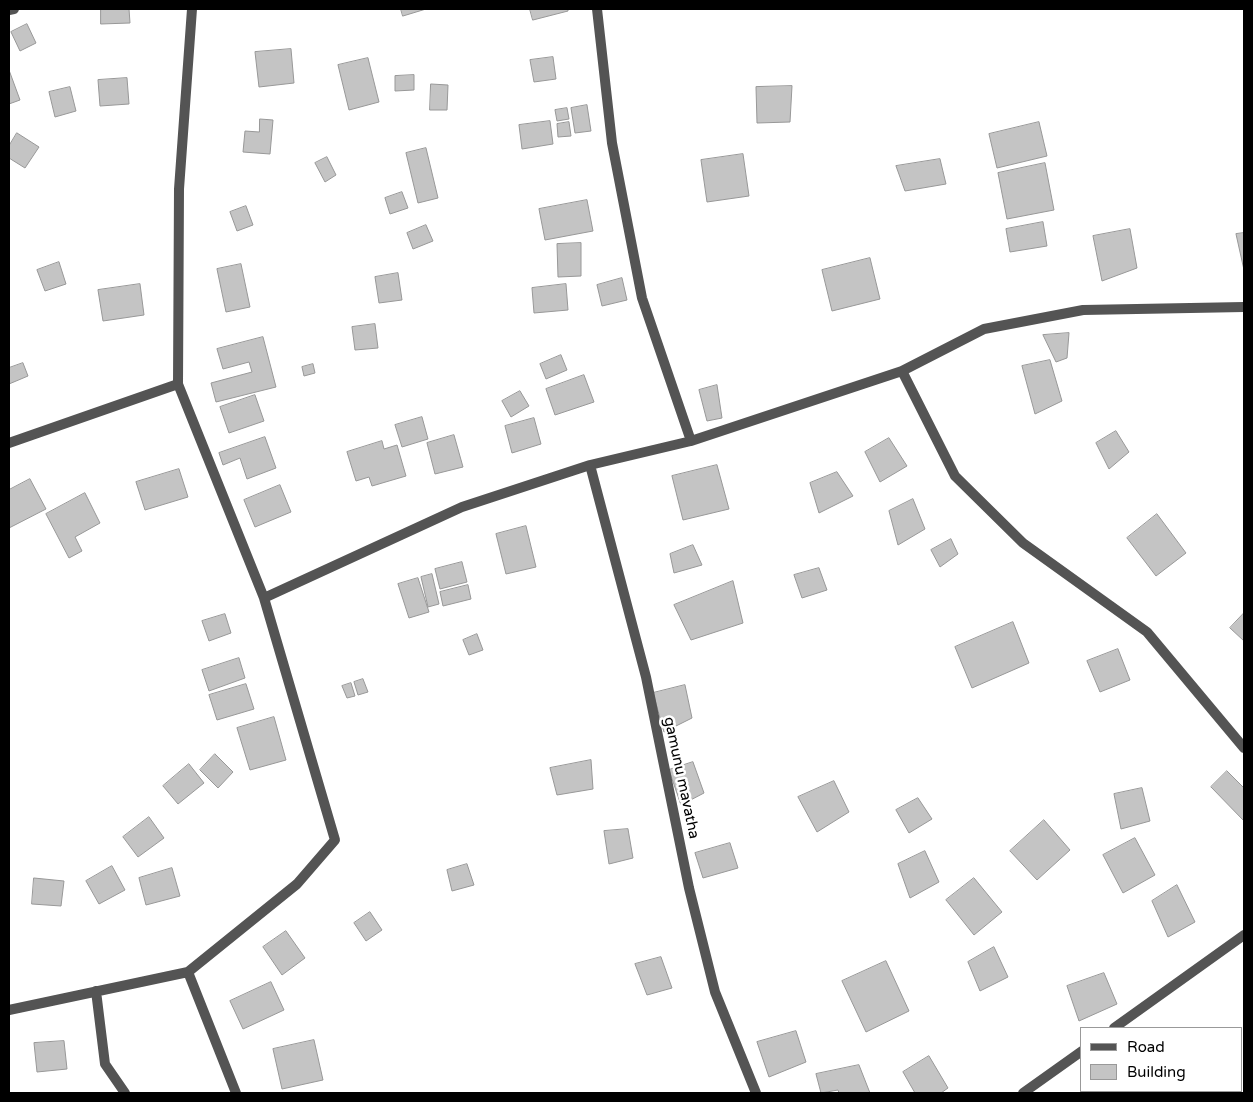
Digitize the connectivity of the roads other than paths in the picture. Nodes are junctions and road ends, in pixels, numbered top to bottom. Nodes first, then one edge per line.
1 (14, 9) edge
2 (192, 9) edge
3 (597, 9) edge
4 (9, 10) edge
5 (1244, 307) edge
6 (902, 371) junction
7 (178, 384) junction
8 (691, 440) junction
9 (9, 443) edge
10 (590, 465) junction
11 (264, 598) junction
12 (1244, 748) edge
13 (1244, 935) edge
14 (188, 972) junction
15 (96, 991) junction
16 (9, 1010) edge
17 (1115, 1027) edge
18 (1080, 1052) edge
19 (125, 1093) edge
20 (236, 1093) edge
21 (756, 1093) edge
22 (1023, 1093) edge

1 - 4 street
2 - 7 street
3 - 8 street
5 - 6 street
6 - 8 street
6 - 12 street
7 - 9 street
7 - 11 street
8 - 10 street
10 - 11 street
10 - 21 street, gamunu mavatha
11 - 14 street
13 - 17 street
14 - 15 street
14 - 20 street
15 - 16 street
15 - 19 street
18 - 22 street

